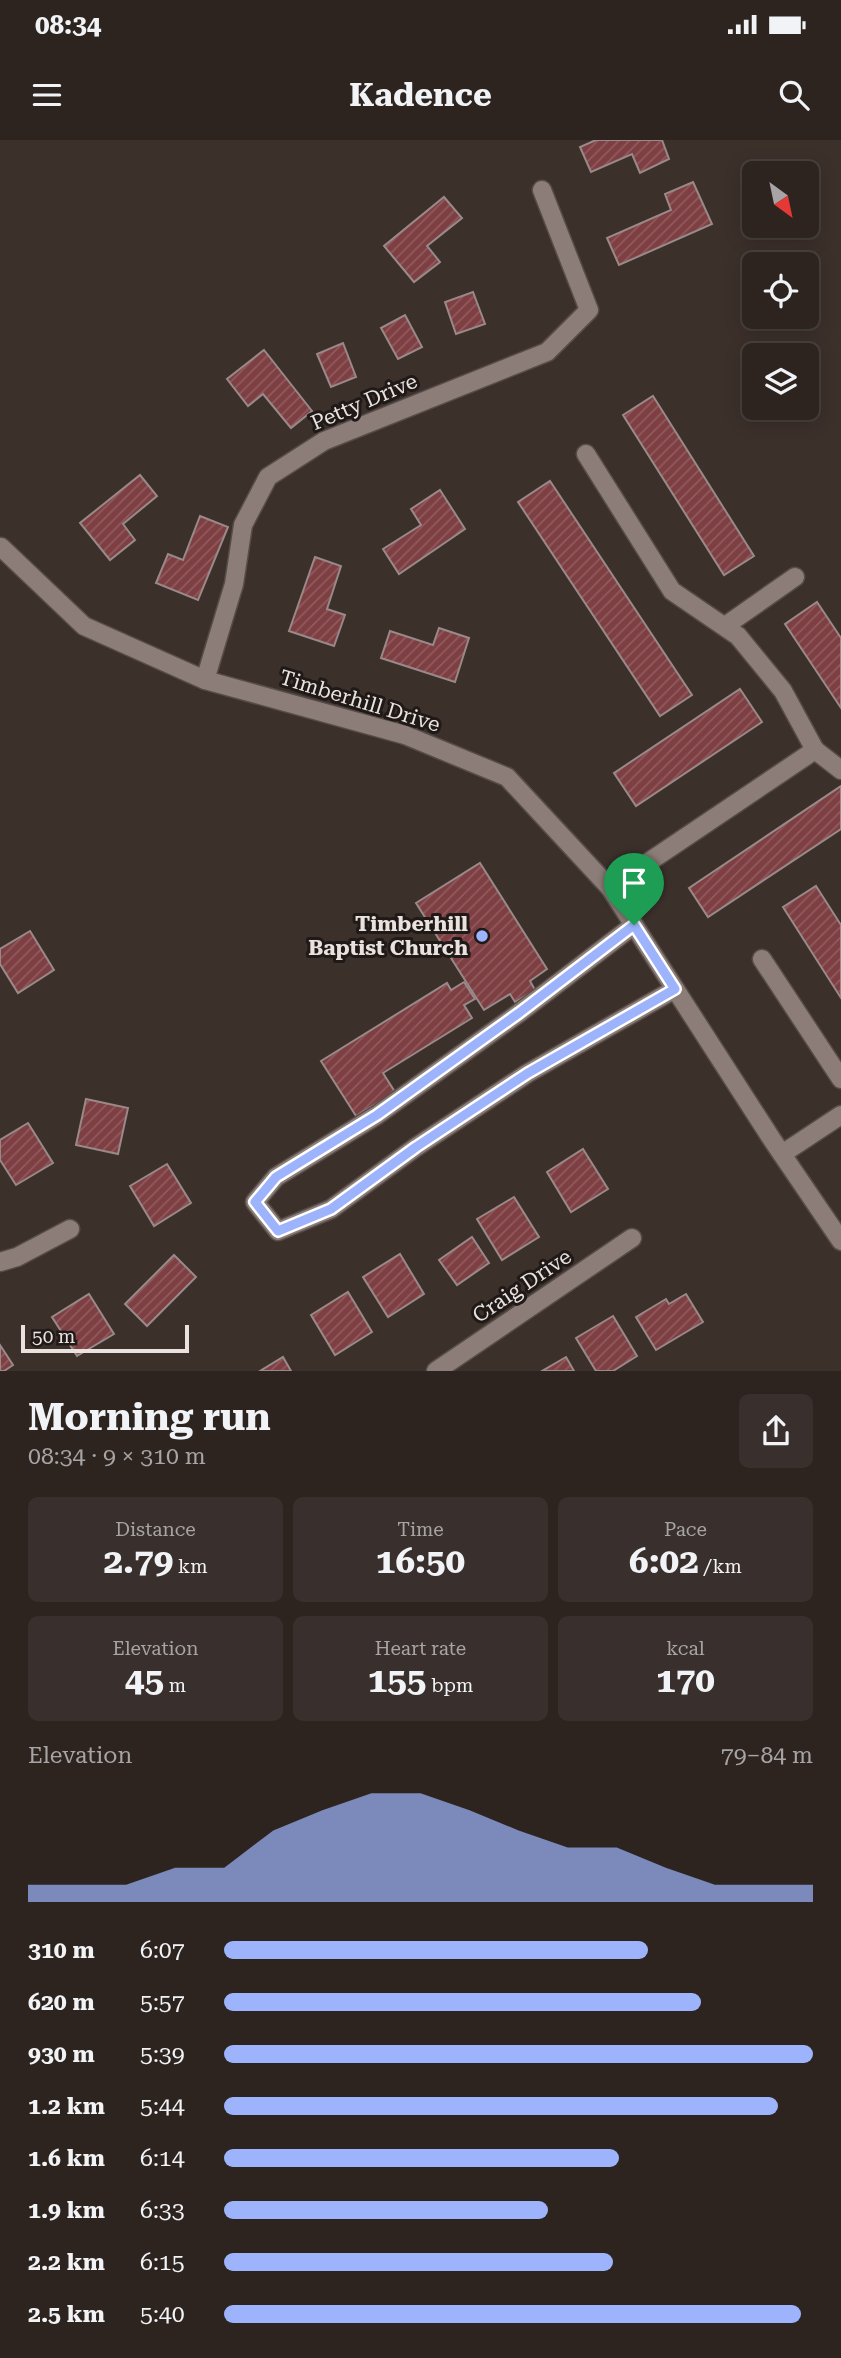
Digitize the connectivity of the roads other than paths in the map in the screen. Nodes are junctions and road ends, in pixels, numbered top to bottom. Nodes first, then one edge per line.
1 (542, 190) dead end
2 (586, 454) dead end
3 (1, 547) edge
4 (795, 577) dead end
5 (725, 626) junction
6 (205, 680) junction
7 (815, 750) junction
8 (841, 770) edge
9 (610, 888) junction
10 (634, 925) junction
11 (762, 959) dead end
12 (675, 989) junction
13 (841, 1079) edge
14 (841, 1115) edge
15 (782, 1154) junction
16 (69, 1229) dead end
17 (632, 1238) dead end
18 (841, 1241) edge
19 (0, 1262) edge
20 (436, 1371) edge

1 - 6 street, Petty Drive
2 - 5 street
3 - 6 street, Timberhill Drive
4 - 5 street
5 - 7 street
6 - 9 street, Timberhill Drive
7 - 8 street
7 - 9 street
9 - 10 street, Timberhill Drive
10 - 12 street, Timberhill Drive
10 - 12 street
11 - 13 street
12 - 15 street, Timberhill Drive
14 - 15 street
15 - 18 street, Timberhill Drive
16 - 19 street
17 - 20 street, Craig Drive

